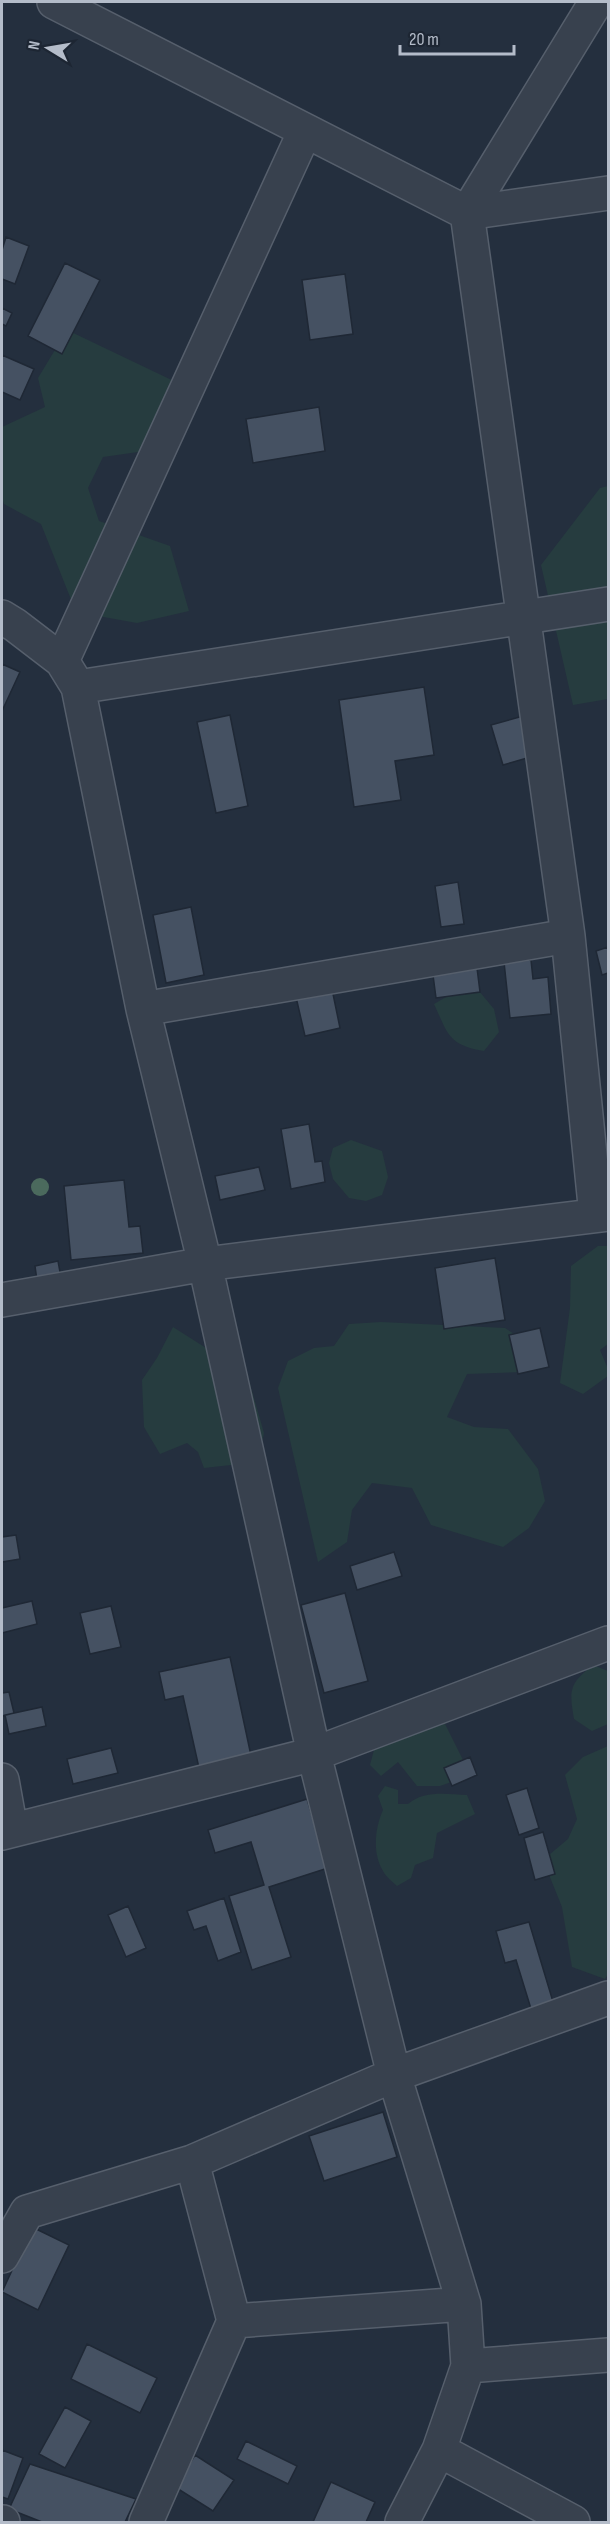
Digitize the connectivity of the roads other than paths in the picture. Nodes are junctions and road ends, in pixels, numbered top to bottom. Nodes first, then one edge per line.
1 (54, 2) edge
2 (596, 2) edge
3 (305, 131) junction
4 (609, 193) edge
5 (466, 213) junction
6 (609, 604) edge
7 (2, 617) edge
8 (524, 619) junction
9 (70, 674) junction
10 (568, 936) junction
11 (143, 1009) junction
12 (602, 1214) edge
13 (205, 1264) junction
14 (2, 1300) edge
15 (609, 1643) edge
16 (314, 1754) junction
17 (2, 1780) edge
18 (6, 1832) edge
19 (609, 1998) edge
20 (394, 2075) junction
21 (192, 2162) junction
22 (2, 2256) edge
23 (465, 2304) junction
24 (234, 2321) junction
25 (609, 2355) edge
26 (468, 2366) junction
27 (439, 2450) junction
28 (146, 2523) edge
29 (402, 2523) edge
30 (573, 2523) edge

1 - 3 street
2 - 5 street
3 - 5 street
3 - 9 street
4 - 5 street
5 - 8 street
6 - 8 street
7 - 9 street
8 - 9 street
8 - 10 street
9 - 11 street
10 - 11 street
10 - 12 street
11 - 13 street
12 - 13 street
13 - 14 street
13 - 16 street
15 - 16 street
16 - 18 street
16 - 20 street
17 - 18 street
19 - 20 street
20 - 21 street
20 - 23 street
21 - 22 street
21 - 24 street
23 - 24 street
23 - 26 street
24 - 28 street
25 - 26 street
26 - 27 street
27 - 29 street
27 - 30 street

